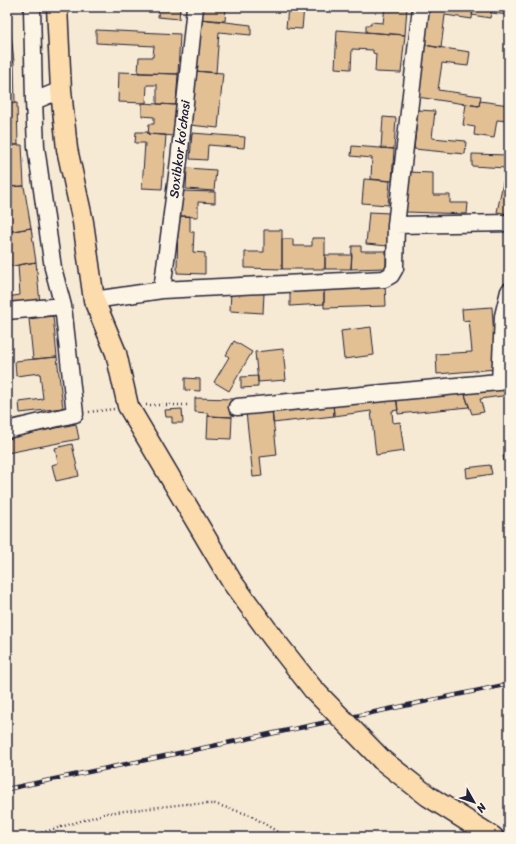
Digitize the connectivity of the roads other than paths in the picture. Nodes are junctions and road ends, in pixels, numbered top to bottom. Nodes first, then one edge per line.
1 (32, 7) edge
2 (57, 7) edge
3 (195, 7) edge
4 (421, 7) edge
5 (61, 90) junction
6 (34, 101) junction
7 (509, 223) edge
8 (396, 225) junction
9 (162, 290) junction
10 (509, 291) edge
11 (94, 300) junction
12 (64, 306) junction
13 (7, 311) edge
14 (504, 382) edge
15 (237, 407) dead end
16 (7, 430) edge
17 (493, 837) edge

1 - 6 street
2 - 5 main road
3 - 9 street, Soxibkor koʻchasi
4 - 8 street
5 - 6 street
5 - 11 main road
6 - 12 street
7 - 8 street
8 - 9 street
9 - 11 street
10 - 14 street
11 - 17 main road, bridge
12 - 13 street
12 - 16 street
14 - 15 street

